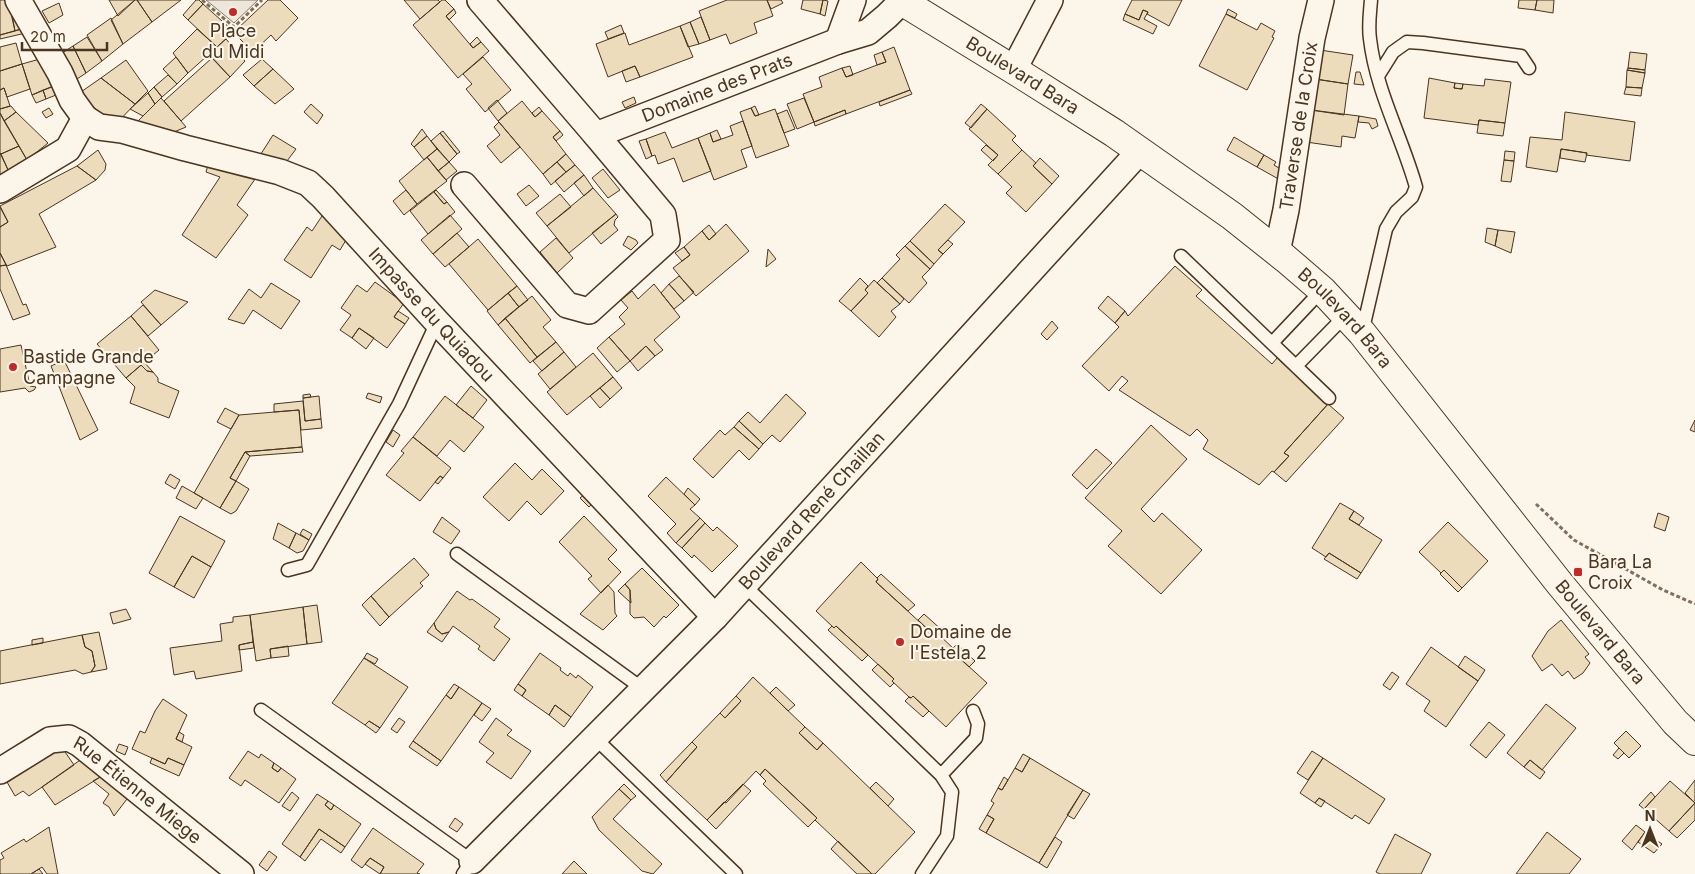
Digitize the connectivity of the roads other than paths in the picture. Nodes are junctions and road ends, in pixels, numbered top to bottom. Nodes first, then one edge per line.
1 (18, 0) edge
2 (480, 0) edge
3 (853, 0) edge
4 (901, 0) edge
5 (1050, 0) edge
6 (1321, 0) edge
7 (1370, 0) edge
8 (838, 41) junction
9 (1529, 68) dead end
10 (1014, 70) junction
11 (1378, 76) junction
12 (85, 118) junction
13 (596, 135) junction
14 (1140, 152) junction
15 (464, 185) dead end
16 (0, 190) edge
17 (1277, 252) junction
18 (1181, 256) dead end
19 (1322, 290) junction
20 (437, 322) junction
21 (1354, 324) junction
22 (1272, 343) junction
23 (1296, 366) junction
24 (1330, 398) dead end
25 (457, 554) dead end
26 (288, 570) dead end
27 (744, 585) junction
28 (715, 617) junction
29 (643, 689) junction
30 (261, 710) dead end
31 (973, 711) dead end
32 (595, 738) junction
33 (1695, 741) edge
34 (0, 771) edge
35 (941, 775) junction
36 (468, 868) edge
37 (241, 874) edge
38 (736, 874) edge
39 (922, 874) edge

1 - 12 street
2 - 13 street
3 - 8 street
4 - 8 street, Domaine des Prats
4 - 10 street, Boulevard Bara
5 - 10 street
6 - 17 street, Traverse de la Croix
7 - 11 lane
8 - 13 street, Domaine des Prats
9 - 11 lane
10 - 14 street, Boulevard Bara
11 - 21 lane
12 - 16 street
12 - 20 street, Impasse du Quiadou
13 - 15 street
14 - 17 street, Boulevard Bara
14 - 27 street, Boulevard René Chaillan
17 - 19 street, Boulevard Bara
18 - 22 lane
19 - 21 street, Boulevard Bara
19 - 22 lane
20 - 26 lane
20 - 28 street, Impasse du Quiadou
21 - 23 lane
21 - 33 street, Boulevard Bara
22 - 23 lane
23 - 24 lane
25 - 29 lane
27 - 28 street, Boulevard René Chaillan
27 - 35 lane
28 - 29 street, Boulevard René Chaillan
29 - 32 street, Boulevard René Chaillan
30 - 36 lane
31 - 35 lane
32 - 36 street, Boulevard René Chaillan
32 - 38 lane
34 - 37 street, Rue Étienne Miege
35 - 39 lane

